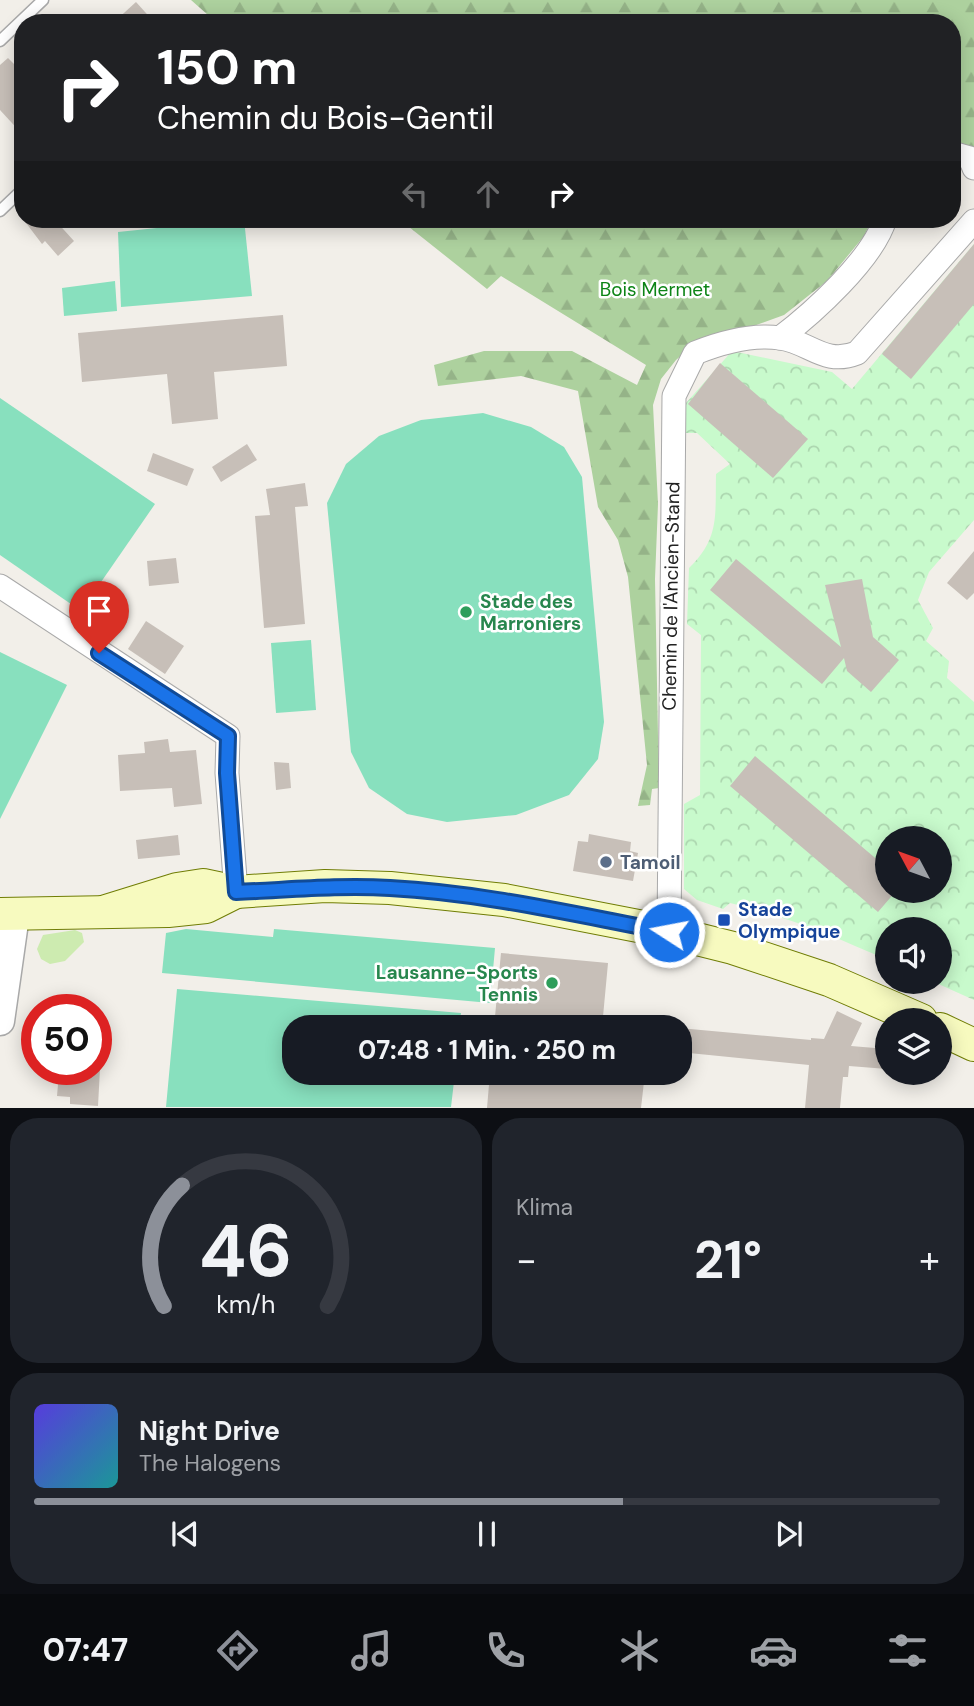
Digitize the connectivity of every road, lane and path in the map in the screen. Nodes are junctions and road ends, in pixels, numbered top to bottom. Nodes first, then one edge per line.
1 (43, 0) edge
2 (28, 14) edge
3 (14, 28) edge
4 (0, 41) edge
5 (961, 156) edge
6 (974, 168) edge
7 (14, 198) edge
8 (0, 211) edge
9 (974, 221) edge
10 (880, 228) edge
11 (780, 338) junction
12 (0, 586) edge
13 (236, 892) junction
14 (7, 914) edge
15 (669, 932) junction
16 (893, 1008) edge
17 (0, 1021) edge
18 (952, 1035) edge
19 (974, 1045) edge

1 - 2 lane
3 - 4 lane
5 - 6 street
7 - 8 lane
9 - 11 street, Chemin de l'Ancien-Stand
10 - 11 street
11 - 15 street, Chemin de l'Ancien-Stand
12 - 13 street
13 - 14 main road
13 - 15 main road
14 - 17 street
15 - 16 main road
18 - 19 main road

